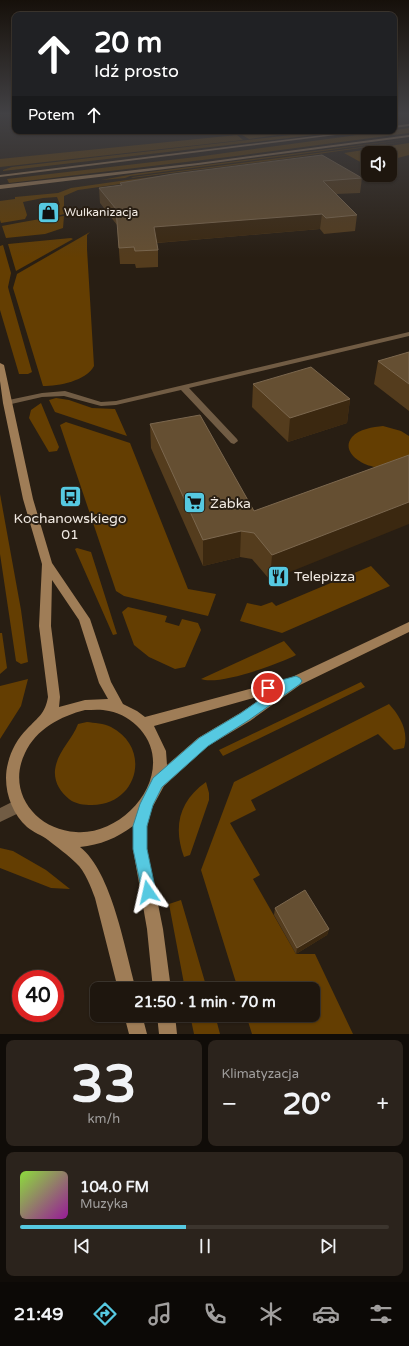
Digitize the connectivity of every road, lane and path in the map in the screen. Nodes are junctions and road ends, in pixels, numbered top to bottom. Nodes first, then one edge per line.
1 (112, 162) edge
2 (211, 162) edge
3 (0, 176) edge
4 (0, 188) edge
5 (409, 334) edge
6 (0, 365) edge
7 (183, 388) junction
8 (6, 403) junction
9 (234, 441) dead end
10 (47, 564) junction
11 (409, 627) edge
12 (296, 681) junction
13 (119, 708) junction
14 (43, 722) junction
15 (144, 723) junction
16 (158, 782) junction
17 (147, 804) junction
18 (18, 806) junction
19 (0, 815) edge
20 (54, 836) junction
21 (125, 982) edge
22 (161, 982) edge
23 (135, 1022) edge
24 (167, 1022) edge
25 (138, 1034) edge
26 (168, 1034) edge

1 - 3 main road
2 - 4 main road
5 - 7 street
6 - 8 main road
7 - 8 street
7 - 9 street
8 - 10 main road
10 - 13 main road
10 - 14 main road
11 - 12 main road
12 - 15 main road
12 - 16 main road
13 - 14 main road
13 - 15 main road
14 - 18 main road
15 - 16 main road
16 - 17 main road
17 - 20 main road
17 - 22 main road
18 - 19 street
18 - 20 main road
20 - 21 main road
23 - 25 main road
24 - 26 main road

